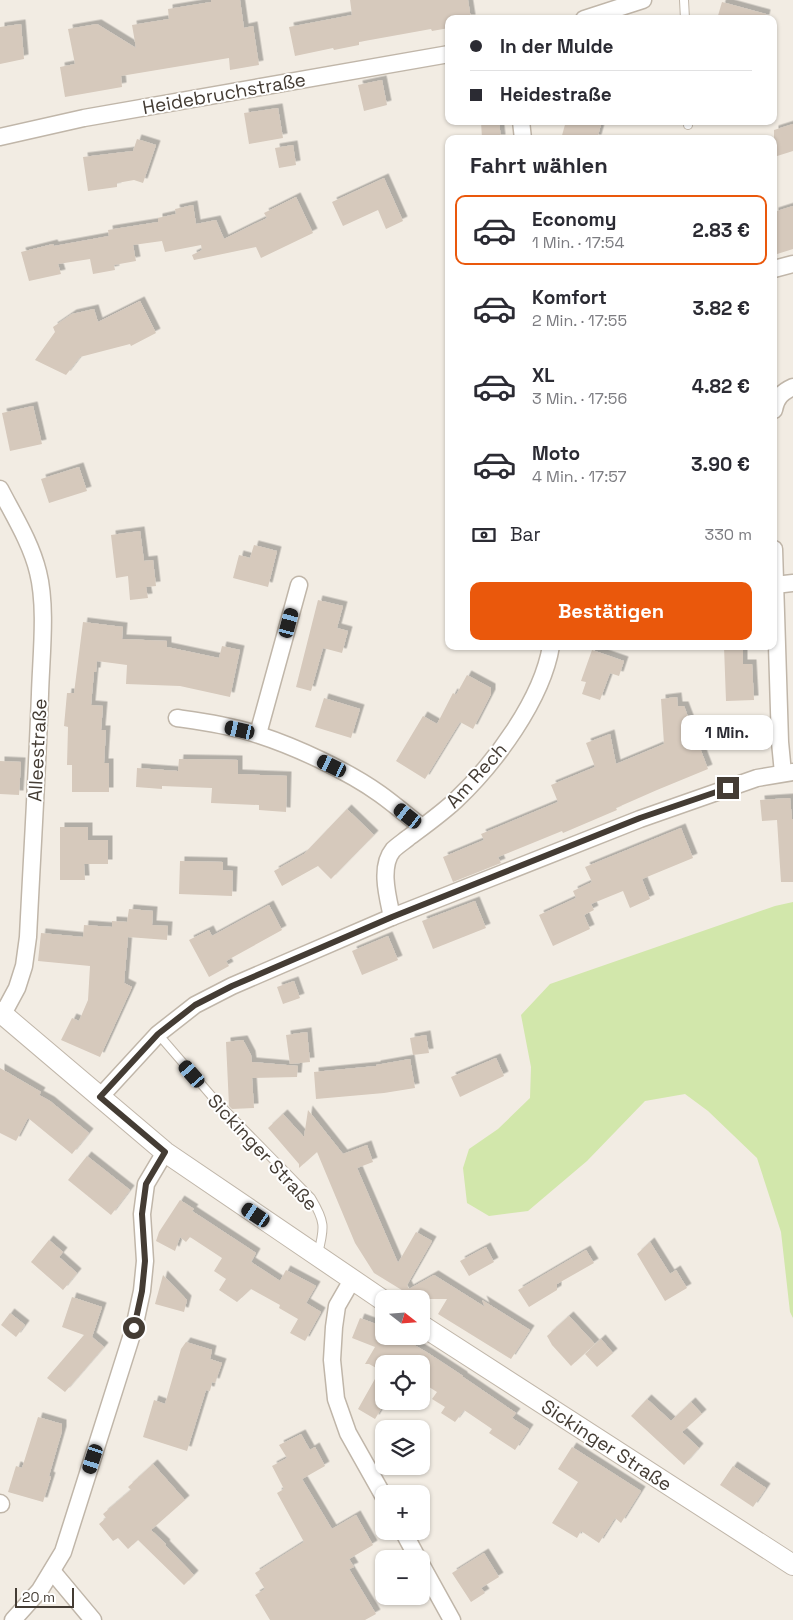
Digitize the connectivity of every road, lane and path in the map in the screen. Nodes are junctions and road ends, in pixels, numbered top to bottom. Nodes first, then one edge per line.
1 (643, 0) edge
2 (684, 0) edge
3 (596, 15) edge
4 (685, 15) edge
5 (445, 55) edge
6 (0, 137) edge
7 (793, 264) edge
8 (777, 268) edge
9 (793, 387) edge
10 (777, 400) edge
11 (0, 490) edge
12 (793, 584) edge
13 (299, 585) dead end
14 (777, 585) edge
15 (777, 648) edge
16 (550, 650) edge
17 (176, 718) dead end
18 (258, 734) junction
19 (788, 772) edge
20 (422, 827) junction
21 (392, 917) junction
22 (2, 1013) edge
23 (158, 1034) junction
24 (100, 1097) junction
25 (165, 1152) junction
26 (317, 1256) junction
27 (352, 1280) junction
28 (375, 1295) edge
29 (430, 1331) edge
30 (377, 1485) edge
31 (793, 1565) edge
32 (52, 1571) junction
33 (430, 1580) edge
34 (13, 1620) edge
35 (94, 1620) edge
36 (452, 1620) edge

1 - 3 street
2 - 4 lane
5 - 6 street, Heidebruchstraße
7 - 8 street
9 - 10 street
11 - 22 street, Alleestraße
12 - 14 street
13 - 18 street
15 - 19 street
16 - 20 street, Am Rech
17 - 18 street
18 - 20 street
19 - 21 street
20 - 21 street, Am Rech
21 - 23 street
22 - 24 street
23 - 24 street
23 - 26 lane, Sickinger Straße
24 - 25 street
25 - 26 street
25 - 32 street
26 - 27 street
27 - 28 street
27 - 30 street
29 - 31 street, Sickinger Straße
32 - 34 street
32 - 35 street
33 - 36 street

